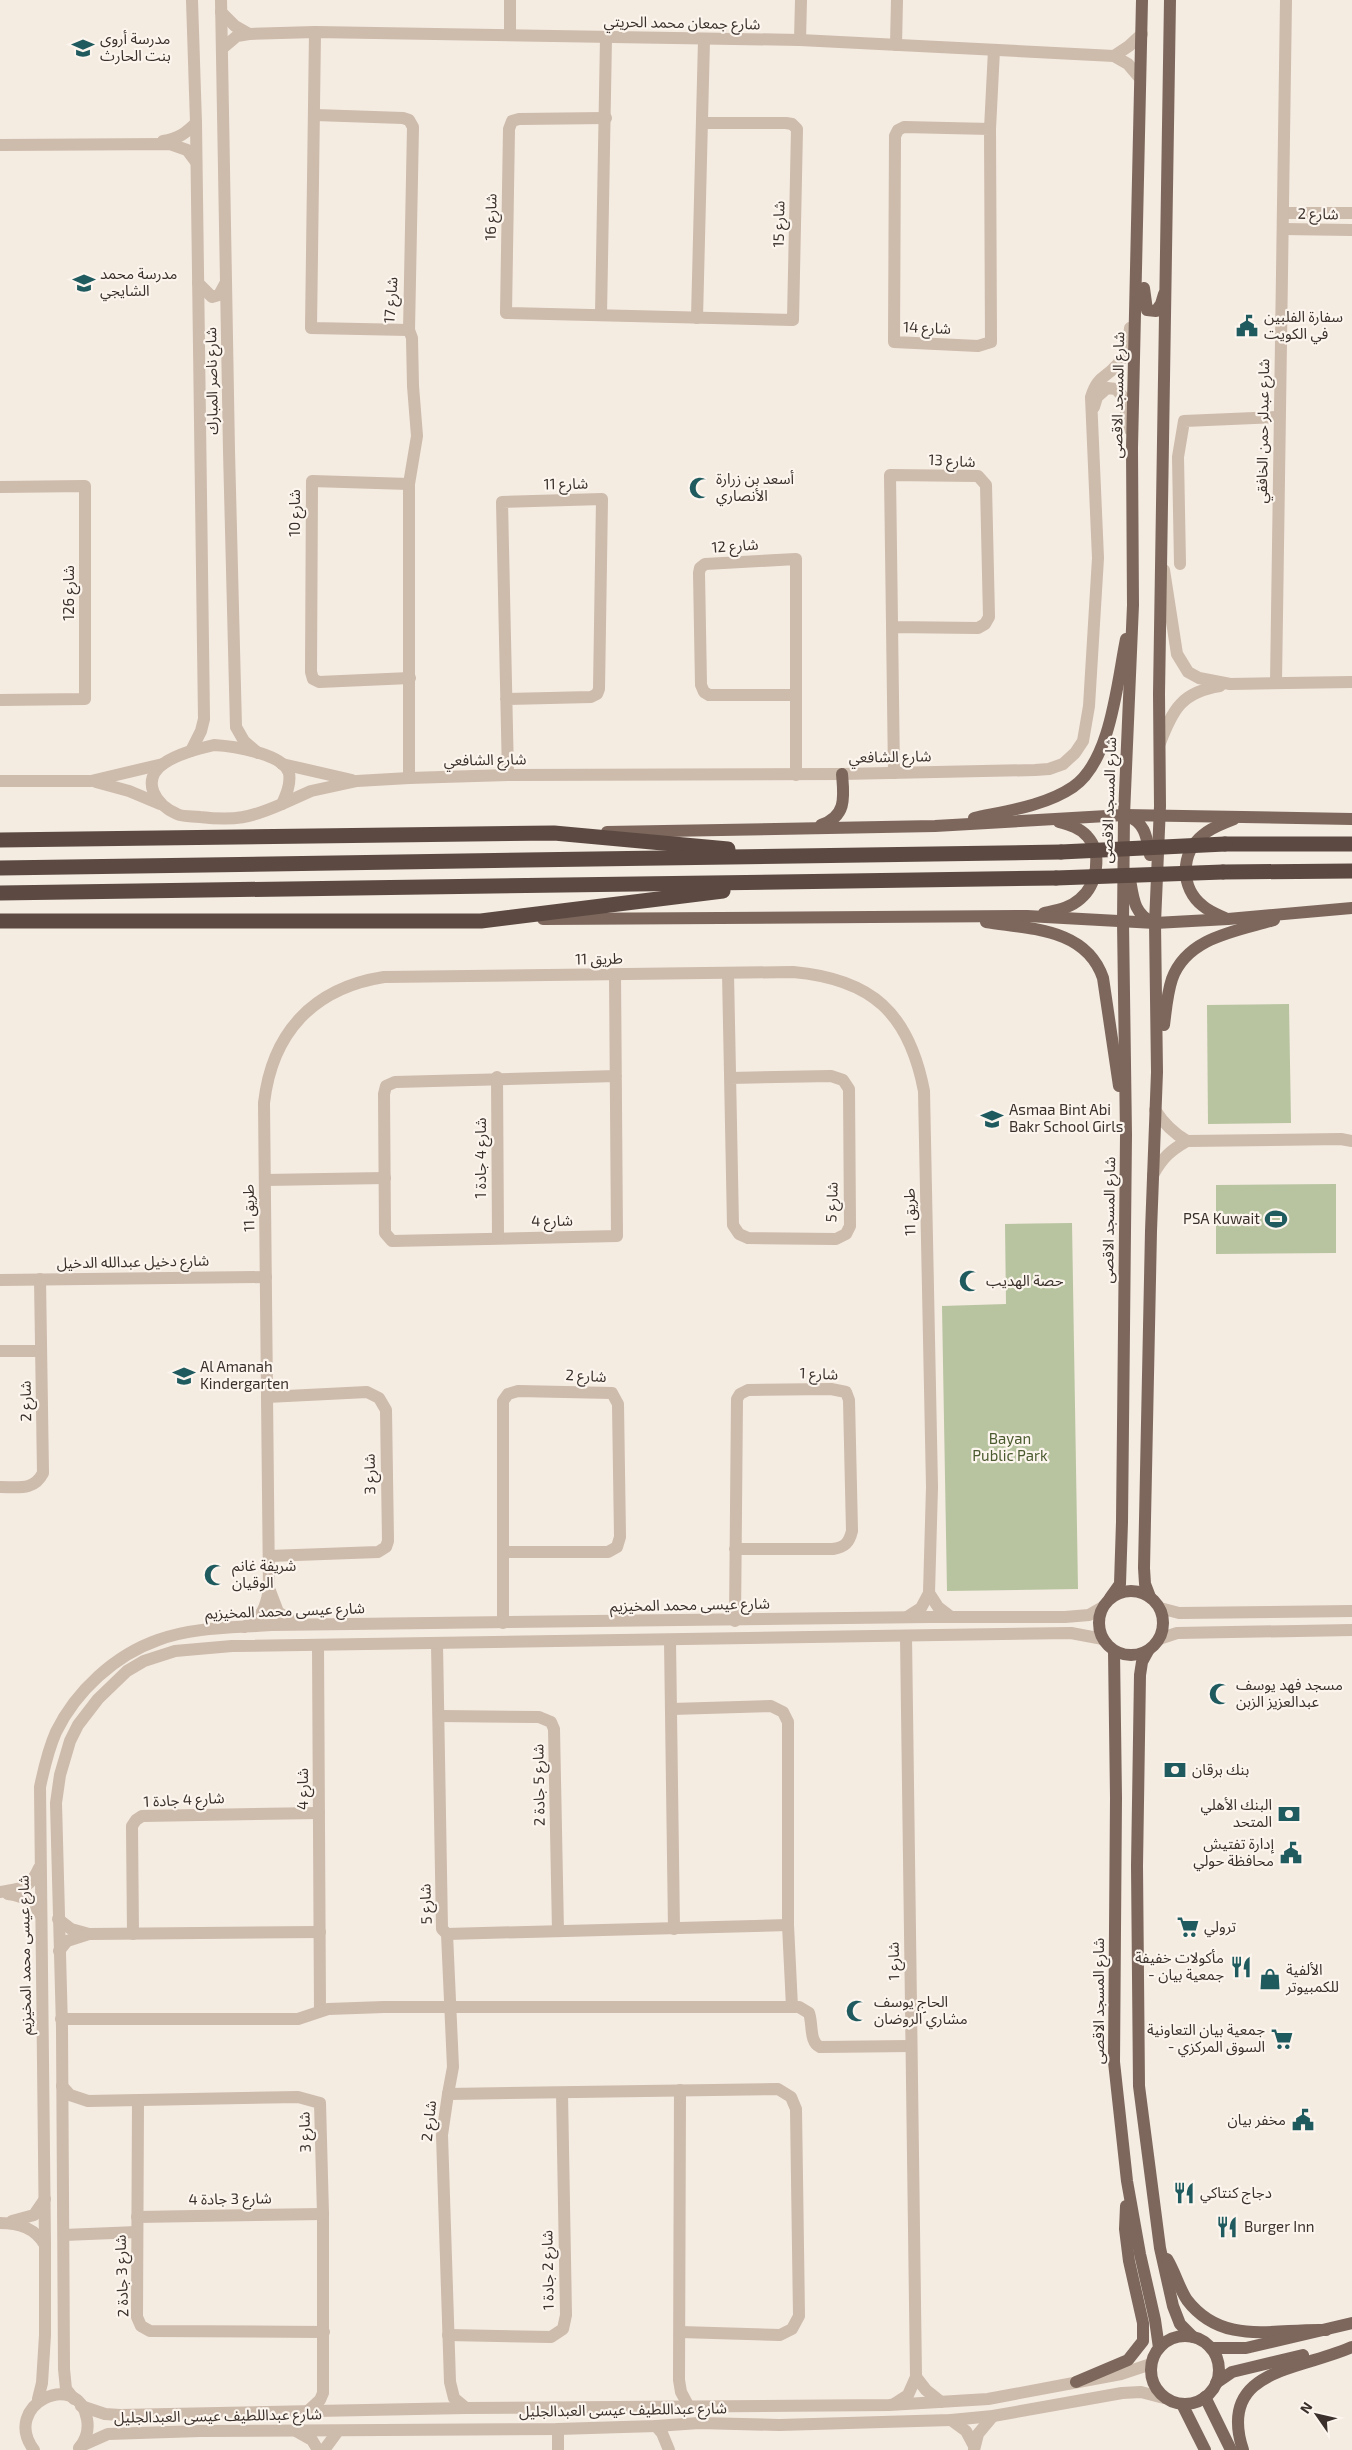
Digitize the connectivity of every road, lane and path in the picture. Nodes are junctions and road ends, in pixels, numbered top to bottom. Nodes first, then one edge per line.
1 (192, 0) edge
2 (510, 0) edge
3 (801, 0) edge
4 (897, 0) edge
5 (1142, 0) edge
6 (1170, 0) edge
7 (1286, 0) edge
8 (221, 6) edge
9 (315, 32) junction
10 (249, 34) junction
11 (510, 34) junction
12 (1142, 34) junction
13 (606, 38) junction
14 (704, 40) junction
15 (800, 40) junction
16 (896, 45) junction
17 (224, 47) junction
18 (994, 50) junction
19 (1114, 56) junction
20 (1139, 77) junction
21 (315, 115) junction
22 (606, 118) junction
23 (702, 123) junction
24 (196, 124) junction
25 (990, 129) junction
26 (149, 144) junction
27 (0, 145) edge
28 (196, 162) junction
29 (1138, 202) junction
30 (1283, 213) junction
31 (1352, 213) edge
32 (1282, 229) junction
33 (1352, 230) edge
34 (1137, 275) junction
35 (226, 282) junction
36 (198, 283) junction
37 (1166, 289) junction
38 (602, 315) junction
39 (642, 316) joint
40 (697, 318) junction
41 (408, 330) junction
42 (1092, 412) junction
43 (1280, 417) junction
44 (1132, 448) junction
45 (1178, 457) junction
46 (1164, 461) junction
47 (409, 484) junction
48 (0, 487) edge
49 (1180, 564) dead end
50 (1163, 565) junction
51 (1133, 605) junction
52 (892, 627) junction
53 (410, 678) junction
54 (1352, 682) edge
55 (1276, 683) junction
56 (1230, 684) junction
57 (796, 695) junction
58 (506, 699) junction
59 (0, 700) edge
60 (1160, 744) junction
61 (191, 751) junction
62 (258, 753) junction
63 (162, 764) junction
64 (282, 764) junction
65 (894, 773) junction
66 (796, 774) junction
67 (842, 774) junction
68 (508, 775) junction
69 (409, 778) junction
70 (0, 781) edge
71 (91, 781) junction
72 (357, 781) junction
73 (282, 804) junction
74 (162, 805) junction
75 (1124, 815) junction
76 (1160, 815) junction
77 (1241, 817) junction
78 (1352, 819) edge
79 (1052, 820) junction
80 (817, 826) junction
81 (935, 826) junction
82 (554, 834) junction
83 (1124, 839) junction
84 (0, 840) edge
85 (1352, 844) edge
86 (790, 856) junction
87 (0, 868) edge
88 (1352, 872) edge
89 (789, 882) junction
90 (0, 894) edge
91 (1157, 898) junction
92 (1352, 908) edge
93 (1310, 911) junction
94 (1027, 916) junction
95 (949, 917) junction
96 (1228, 919) junction
97 (0, 921) edge
98 (481, 921) junction
99 (1123, 922) junction
100 (1156, 923) junction
101 (728, 973) junction
102 (615, 975) junction
103 (1157, 1072) junction
104 (616, 1076) junction
105 (497, 1077) junction
106 (730, 1078) junction
107 (1155, 1110) junction
108 (1126, 1135) junction
109 (1352, 1141) edge
110 (1187, 1142) junction
111 (1153, 1175) junction
112 (385, 1178) junction
113 (266, 1180) junction
114 (498, 1237) junction
115 (266, 1277) junction
116 (40, 1279) junction
117 (0, 1280) edge
118 (41, 1350) junction
119 (0, 1351) edge
120 (267, 1397) junction
121 (0, 1487) edge
122 (735, 1549) junction
123 (503, 1552) junction
124 (269, 1556) junction
125 (269, 1589) junction
126 (929, 1593) junction
127 (1150, 1597) junction
128 (1106, 1603) junction
129 (1160, 1608) junction
130 (1352, 1611) edge
131 (907, 1617) junction
132 (951, 1617) junction
133 (1031, 1617) junction
134 (816, 1619) junction
135 (790, 1620) junction
136 (735, 1621) junction
137 (389, 1624) junction
138 (503, 1624) junction
139 (299, 1625) junction
140 (360, 1625) junction
141 (244, 1627) junction
142 (1352, 1630) edge
143 (1031, 1634) junction
144 (906, 1636) junction
145 (816, 1637) junction
146 (789, 1638) junction
147 (1160, 1638) junction
148 (1103, 1639) junction
149 (670, 1640) junction
150 (389, 1644) junction
151 (437, 1644) junction
152 (318, 1645) junction
153 (360, 1645) junction
154 (1114, 1651) junction
155 (1148, 1651) junction
156 (672, 1709) junction
157 (439, 1716) junction
158 (40, 1787) junction
159 (58, 1791) junction
160 (319, 1813) junction
161 (56, 1814) junction
162 (39, 1817) junction
163 (40, 1867) junction
164 (0, 1892) edge
165 (40, 1914) junction
166 (58, 1918) junction
167 (788, 1925) junction
168 (674, 1929) junction
169 (558, 1931) junction
170 (320, 1932) junction
171 (89, 1934) junction
172 (133, 1934) junction
173 (447, 1934) junction
174 (59, 1951) junction
175 (60, 2000) junction
176 (42, 2002) junction
177 (792, 2007) junction
178 (452, 2008) junction
179 (320, 2011) junction
180 (61, 2019) junction
181 (911, 2046) junction
182 (62, 2086) junction
183 (680, 2090) junction
184 (562, 2093) junction
185 (448, 2094) junction
186 (88, 2101) junction
187 (138, 2101) junction
188 (62, 2115) junction
189 (1127, 2181) junction
190 (45, 2199) junction
191 (323, 2214) junction
192 (137, 2217) junction
193 (2, 2223) edge
194 (137, 2232) junction
195 (64, 2235) junction
196 (45, 2245) junction
197 (1160, 2248) junction
198 (1352, 2323) edge
199 (63, 2330) junction
200 (1326, 2330) junction
201 (324, 2332) junction
202 (680, 2332) junction
203 (448, 2334) junction
204 (45, 2335) junction
205 (1193, 2337) junction
206 (1352, 2345) edge
207 (1159, 2348) junction
208 (1211, 2348) junction
209 (1151, 2364) junction
210 (916, 2376) junction
211 (679, 2380) junction
212 (450, 2382) junction
213 (1076, 2382) junction
214 (1216, 2384) junction
215 (323, 2393) junction
216 (1205, 2397) junction
217 (1164, 2398) junction
218 (38, 2399) junction
219 (941, 2402) junction
220 (77, 2403) junction
221 (1182, 2404) junction
222 (888, 2405) junction
223 (669, 2406) junction
224 (689, 2406) junction
225 (840, 2406) junction
226 (761, 2407) junction
227 (466, 2408) junction
228 (432, 2409) junction
229 (307, 2412) junction
230 (340, 2412) junction
231 (250, 2413) junction
232 (993, 2416) junction
233 (951, 2420) junction
234 (699, 2423) junction
235 (676, 2425) junction
236 (779, 2425) junction
237 (656, 2426) junction
238 (558, 2428) junction
239 (293, 2430) junction
240 (200, 2431) junction
241 (338, 2431) junction
242 (31, 2448) edge
243 (79, 2448) edge
244 (974, 2448) edge
245 (318, 2450) edge
246 (324, 2450) edge
247 (558, 2450) edge
248 (669, 2450) edge
249 (1205, 2450) edge
250 (1231, 2450) edge
251 (1243, 2450) edge

1 - 24 street, شارع ناصر المبارك
2 - 11 street
3 - 15 street
4 - 16 street
5 - 12 main road, شارع المسجد الاقصى
6 - 37 main road
7 - 30 street, شارع عبدلر حمن الخافقي
8 - 10 street
8 - 17 street, شارع ناصر المبارك
9 - 10 street, شارع جمعان محمد الحريتي
9 - 11 street, شارع جمعان محمد الحريتي
9 - 21 street, شارع 17
10 - 17 street, شارع جمعان محمد الحريتي
11 - 13 street, شارع جمعان محمد الحريتي
12 - 19 street
12 - 20 main road, شارع المسجد الاقصى
13 - 14 street, شارع جمعان محمد الحريتي
13 - 22 street
14 - 15 street, شارع جمعان محمد الحريتي
14 - 23 street
15 - 16 street, شارع جمعان محمد الحريتي
16 - 18 street, شارع جمعان محمد الحريتي
17 - 35 street, شارع ناصر المبارك
18 - 19 street, شارع جمعان محمد الحريتي
18 - 25 street, شارع 14
19 - 20 street
20 - 29 main road, شارع المسجد الاقصى
21 - 41 street, شارع 17
21 - 41 street, شارع 17
22 - 38 street
22 - 38 street, شارع 16
23 - 40 street
23 - 40 street, شارع 15
24 - 26 street
24 - 28 street, شارع ناصر المبارك
25 - 25 street, شارع 14
26 - 27 street
26 - 28 street
28 - 36 street, شارع ناصر المبارك
29 - 34 main road, شارع المسجد الاقصى
29 - 37 main road
30 - 31 street, شارع 2
30 - 32 street, شارع عبدلر حمن الخافقي
32 - 33 street, شارع 2
32 - 43 street, شارع عبدلر حمن الخافقي
34 - 42 street, شارع الشافعي
34 - 44 main road, شارع المسجد الاقصى
35 - 36 street
35 - 62 street, شارع ناصر المبارك
36 - 61 street, شارع ناصر المبارك
37 - 46 main road
38 - 39 street, شارع 16
39 - 40 street, شارع 15
41 - 47 street
42 - 44 street, شارع الشافعي
42 - 65 street, شارع الشافعي
43 - 45 street
43 - 55 street, شارع عبدلر حمن الخافقي
44 - 51 main road, شارع المسجد الاقصى
45 - 46 street
45 - 49 street
46 - 50 main road
47 - 53 street
47 - 53 street, شارع 10
48 - 59 street, شارع 126
50 - 56 street
50 - 60 main road
51 - 75 main road, شارع المسجد الاقصى
51 - 81 main road
52 - 52 street, شارع 13
52 - 65 street, شارع 13
53 - 69 street
54 - 55 street
55 - 56 street
56 - 60 street
57 - 57 street, شارع 12
57 - 66 street, شارع 12
58 - 58 street, شارع 11
58 - 68 street, شارع 11
60 - 76 main road
61 - 62 street
61 - 63 street
62 - 64 street, شارع الشافعي
63 - 71 street
63 - 74 street
64 - 72 street, شارع الشافعي
64 - 73 street
65 - 67 street, شارع الشافعي
66 - 67 street, شارع الشافعي
66 - 68 street, شارع الشافعي
67 - 80 main road
68 - 69 street, شارع الشافعي
69 - 72 street, شارع الشافعي
70 - 71 street
71 - 74 street
72 - 73 street, شارع الشافعي
73 - 74 street, شارع الشافعي
75 - 76 main road
75 - 79 main road
75 - 83 main road, شارع المسجد الاقصى
75 - 91 main road
76 - 77 main road
76 - 91 main road
77 - 78 main road
77 - 96 main road
79 - 81 main road
79 - 94 main road
80 - 81 main road
80 - 82 main road
82 - 84 highway
82 - 86 highway
83 - 99 main road, شارع المسجد الاقصى
83 - 100 main road
85 - 86 highway, bridge
86 - 87 highway
88 - 89 highway, bridge
89 - 90 highway
89 - 98 highway
91 - 100 main road
92 - 93 main road
93 - 96 main road
93 - 103 main road
94 - 95 main road
94 - 99 main road
95 - 98 main road
95 - 108 main road
96 - 100 main road
97 - 98 highway
99 - 100 main road
99 - 108 main road, شارع المسجد الاقصى
100 - 103 main road
101 - 102 street, طريق 11
101 - 106 street, شارع 5
101 - 126 street, طريق 11
102 - 104 street, شارع 4
102 - 113 street, طريق 11
103 - 107 main road
104 - 105 street, شارع 4
104 - 114 street, شارع 4
105 - 112 street, شارع 4
105 - 114 street, شارع 4 جادة 1
106 - 106 street, شارع 5
107 - 110 street
107 - 111 main road
108 - 128 main road, شارع المسجد الاقصى
109 - 110 street
110 - 111 street
111 - 127 main road
112 - 113 street
112 - 114 street, شارع 4
113 - 115 street, طريق 11
115 - 116 street, شارع دخيل عبدالله الدخيل
115 - 120 street, طريق 11
116 - 117 street, شارع دخيل عبدالله الدخيل
116 - 118 street, شارع 2
118 - 119 street
118 - 121 street, شارع 2
120 - 124 street, طريق 11
120 - 124 street, شارع 3
122 - 122 street, شارع 1
122 - 136 street, شارع 1
123 - 123 street, شارع 2
123 - 138 street, شارع 2
124 - 125 street, طريق 11
125 - 139 street, طريق 11
125 - 141 street, طريق 11
126 - 131 street
126 - 132 street
127 - 128 main road
127 - 129 main road
128 - 133 street, شارع عيسى محمد المخيزيم
128 - 148 main road
129 - 130 street
129 - 147 main road
131 - 132 street, شارع عيسى محمد المخيزيم
131 - 134 street, شارع عيسى محمد المخيزيم
132 - 133 street, شارع عيسى محمد المخيزيم
133 - 143 street
134 - 135 street, شارع عيسى محمد المخيزيم
134 - 145 street
135 - 136 street, شارع عيسى محمد المخيزيم
135 - 146 street
136 - 138 street, شارع عيسى محمد المخيزيم
137 - 138 street, شارع عيسى محمد المخيزيم
137 - 140 street, شارع عيسى محمد المخيزيم
137 - 150 street
139 - 140 street, شارع عيسى محمد المخيزيم
139 - 141 street, شارع عيسى محمد المخيزيم
140 - 153 street
141 - 158 street, شارع عيسى محمد المخيزيم
142 - 147 street
143 - 144 street
143 - 148 street
144 - 145 street
144 - 181 street, شارع 1
145 - 146 street
146 - 149 street
147 - 155 main road
148 - 154 main road
149 - 151 street
149 - 156 street
150 - 151 street
150 - 153 street
151 - 157 street, شارع 5
152 - 153 street
152 - 159 street
152 - 160 street, شارع 4
154 - 155 main road
154 - 189 main road, شارع المسجد الاقصى
155 - 197 main road
156 - 167 street
156 - 168 street
157 - 169 street, شارع 5 جادة 2
157 - 173 street, شارع 5
158 - 159 street
158 - 162 street, شارع عيسى محمد المخيزيم
159 - 161 street
160 - 170 street, شارع 4
160 - 172 street, شارع 4 جادة 1
161 - 162 street
161 - 166 street
162 - 163 street, شارع عيسى محمد المخيزيم
163 - 164 street
163 - 165 street, شارع عيسى محمد المخيزيم
164 - 165 street
165 - 176 street, شارع عيسى محمد المخيزيم
166 - 171 street
166 - 174 street
167 - 168 street, شارع 5
167 - 177 street
168 - 169 street, شارع 5
169 - 173 street, شارع 5
170 - 172 street
170 - 179 street, شارع 4
171 - 172 street
171 - 174 street
173 - 178 street
174 - 175 street
175 - 176 street
175 - 180 street
176 - 190 street, شارع عيسى محمد المخيزيم
177 - 178 street
177 - 181 street
178 - 179 street
178 - 185 street
179 - 180 street
180 - 182 street
181 - 210 street, شارع 1
182 - 186 street, شارع 3
182 - 188 street
183 - 184 street, شارع 2
183 - 202 street
183 - 202 street, شارع 2
184 - 185 street, شارع 2
184 - 203 street, شارع 2 جادة 1
185 - 203 street, شارع 2
186 - 187 street, شارع 3
186 - 188 street, شارع 3
187 - 191 street, شارع 3
187 - 192 street, شارع 3 جادة 2
188 - 195 street
189 - 207 main road, شارع المسجد الاقصى
189 - 213 main road
190 - 193 street
190 - 196 street, شارع عيسى محمد المخيزيم
191 - 192 street, شارع 3 جادة 4
191 - 201 street, شارع 3
192 - 194 street, شارع 3 جادة 2
193 - 196 street
194 - 195 street
194 - 201 street, شارع 3 جادة 2
195 - 199 street
196 - 204 street, شارع عيسى محمد المخيزيم
197 - 200 main road
197 - 205 main road
198 - 200 main road
199 - 204 street
199 - 220 street
200 - 208 main road
201 - 215 street, شارع 3
202 - 211 street
203 - 212 street, شارع 2
204 - 218 street, شارع عيسى محمد المخيزيم
205 - 207 main road
205 - 208 main road
206 - 214 main road
206 - 251 main road
207 - 209 main road
208 - 214 main road
209 - 213 street, شارع عبداللطيف عيسى العبدالجليل
209 - 217 main road
210 - 219 street
210 - 222 street
211 - 223 street
211 - 224 street
212 - 227 street, شارع 2
212 - 228 street
213 - 219 street, شارع عبداللطيف عيسى العبدالجليل
214 - 216 main road
215 - 229 street
215 - 230 street
216 - 221 main road
216 - 250 main road
217 - 221 main road
217 - 232 street, شارع عبداللطيف عيسى العبدالجليل
218 - 220 street, شارع عبداللطيف عيسى العبدالجليل
218 - 242 street
219 - 222 street, شارع عبداللطيف عيسى العبدالجليل
220 - 231 street, شارع عبداللطيف عيسى العبدالجليل
220 - 243 street
221 - 249 main road
222 - 225 street, شارع عبداللطيف عيسى العبدالجليل
223 - 224 street, شارع عبداللطيف عيسى العبدالجليل
223 - 227 street, شارع عبداللطيف عيسى العبدالجليل
224 - 226 street, شارع عبداللطيف عيسى العبدالجليل
225 - 226 street, شارع عبداللطيف عيسى العبدالجليل
225 - 236 street
226 - 234 street
227 - 228 street, شارع عبداللطيف عيسى العبدالجليل
228 - 230 street, شارع عبداللطيف عيسى العبدالجليل
229 - 230 street, شارع عبداللطيف عيسى العبدالجليل
229 - 231 street, شارع عبداللطيف عيسى العبدالجليل
231 - 240 street
232 - 233 street, شارع عبداللطيف عيسى العبدالجليل
232 - 244 street
233 - 236 street, شارع عبداللطيف عيسى العبدالجليل
233 - 244 street
234 - 235 street, شارع عبداللطيف عيسى العبدالجليل
234 - 236 street, شارع عبداللطيف عيسى العبدالجليل
235 - 237 street, شارع عبداللطيف عيسى العبدالجليل
235 - 248 street
237 - 238 street, شارع عبداللطيف عيسى العبدالجليل
237 - 248 street
238 - 241 street, شارع عبداللطيف عيسى العبدالجليل
238 - 247 street
239 - 240 street, شارع عبداللطيف عيسى العبدالجليل
239 - 241 street, شارع عبداللطيف عيسى العبدالجليل
239 - 245 street
240 - 243 street, شارع عبداللطيف عيسى العبدالجليل
241 - 246 street

